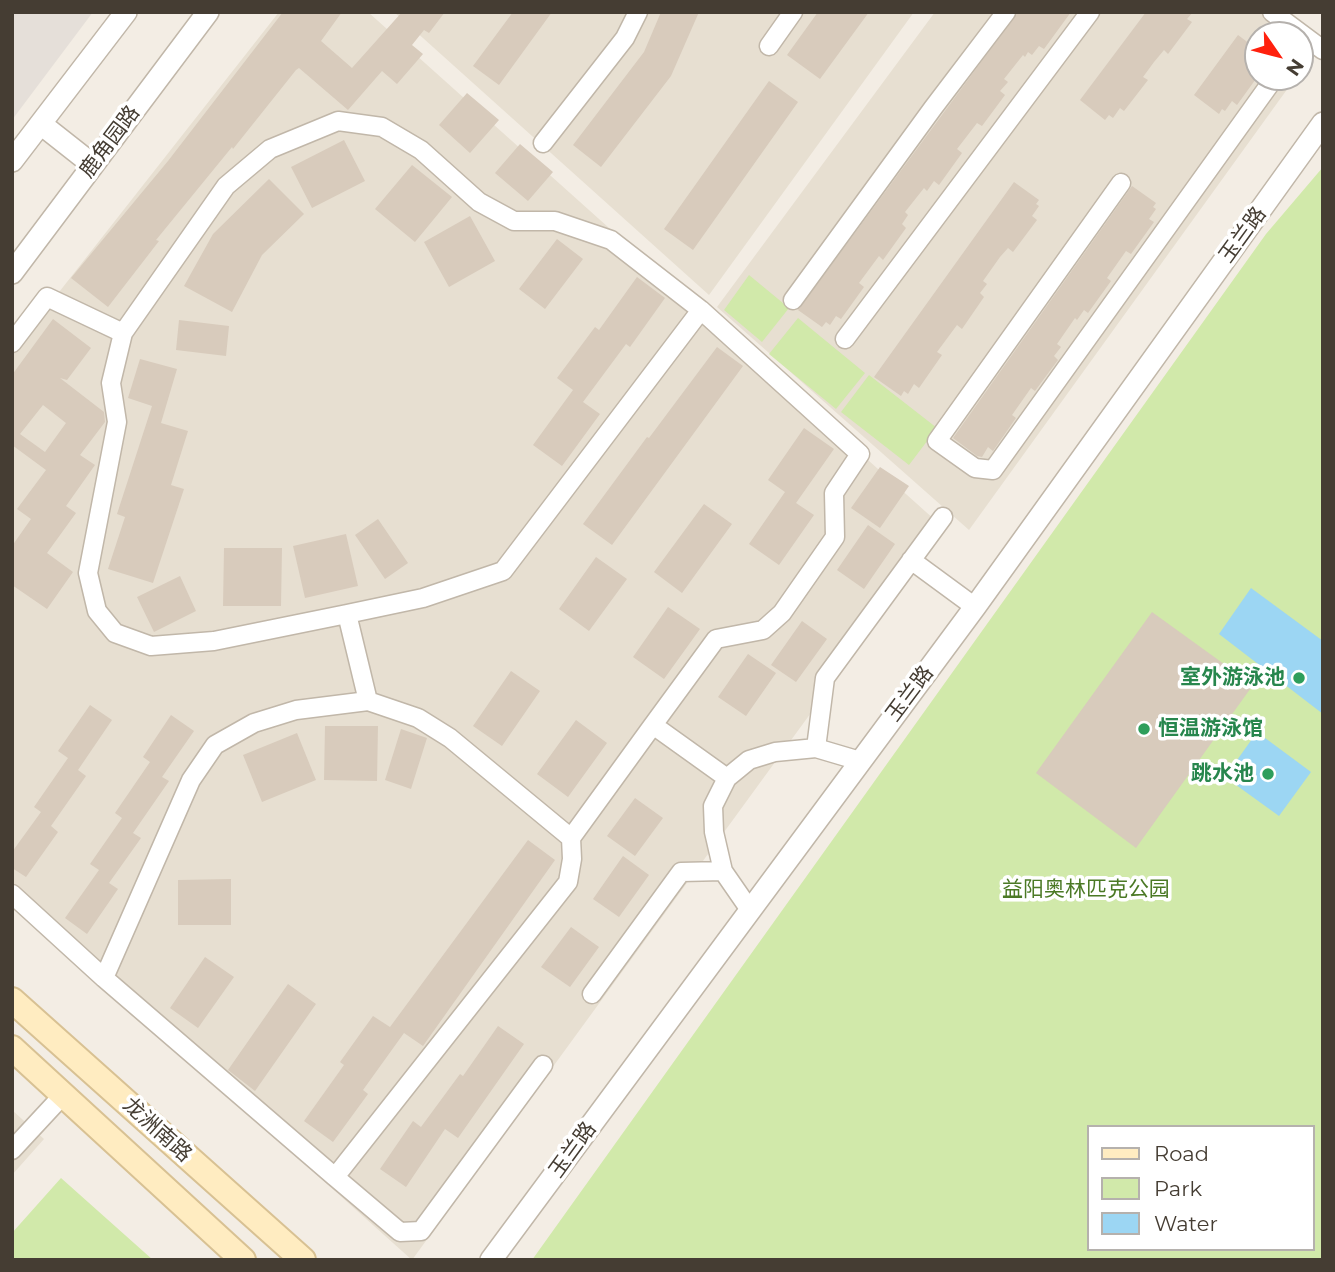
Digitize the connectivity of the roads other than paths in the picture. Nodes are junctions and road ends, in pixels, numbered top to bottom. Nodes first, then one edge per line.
1 (126, 12) edge
2 (208, 12) edge
3 (638, 12) edge
4 (793, 12) edge
5 (1006, 12) edge
6 (1090, 12) edge
7 (769, 46) dead end
8 (1265, 91) edge
9 (1323, 123) edge
10 (41, 124) junction
11 (543, 143) dead end
12 (12, 161) edge
13 (93, 165) junction
14 (1121, 183) dead end
15 (12, 273) edge
16 (793, 300) dead end
17 (701, 310) junction
18 (123, 333) junction
19 (845, 339) dead end
20 (12, 343) edge
21 (943, 517) dead end
22 (911, 560) junction
23 (975, 607) junction
24 (347, 614) junction
25 (368, 701) junction
26 (653, 725) junction
27 (816, 748) junction
28 (860, 761) junction
29 (727, 778) junction
30 (571, 838) junction
31 (723, 871) junction
32 (12, 894) edge
33 (750, 910) junction
34 (104, 978) junction
35 (592, 994) dead end
36 (12, 1000) edge
37 (12, 1048) edge
38 (543, 1065) dead end
39 (64, 1094) junction
40 (12, 1150) edge
41 (335, 1177) junction
42 (243, 1260) edge
43 (303, 1260) edge
44 (491, 1260) edge

1 - 10 street
2 - 13 street, 鹿角园路
3 - 11 street
4 - 7 street
5 - 16 street
6 - 19 street
8 - 14 street
9 - 23 street, 玉兰路
10 - 12 street
10 - 13 street
13 - 15 street, 鹿角园路
17 - 18 street
17 - 24 street
17 - 26 street
18 - 20 street
18 - 24 street
21 - 22 street
22 - 23 street
22 - 27 street
23 - 28 street, 玉兰路
24 - 25 street
25 - 30 street
25 - 34 street
26 - 29 street
26 - 30 street
27 - 28 street
27 - 29 street
28 - 33 street, 玉兰路
29 - 31 street
30 - 41 street
31 - 33 street
31 - 35 street
32 - 34 street
33 - 44 street, 玉兰路
34 - 41 street
36 - 43 main road, 龙洲南路
37 - 39 main road, 龙洲南路
38 - 41 street
39 - 40 street
39 - 42 main road, 龙洲南路

